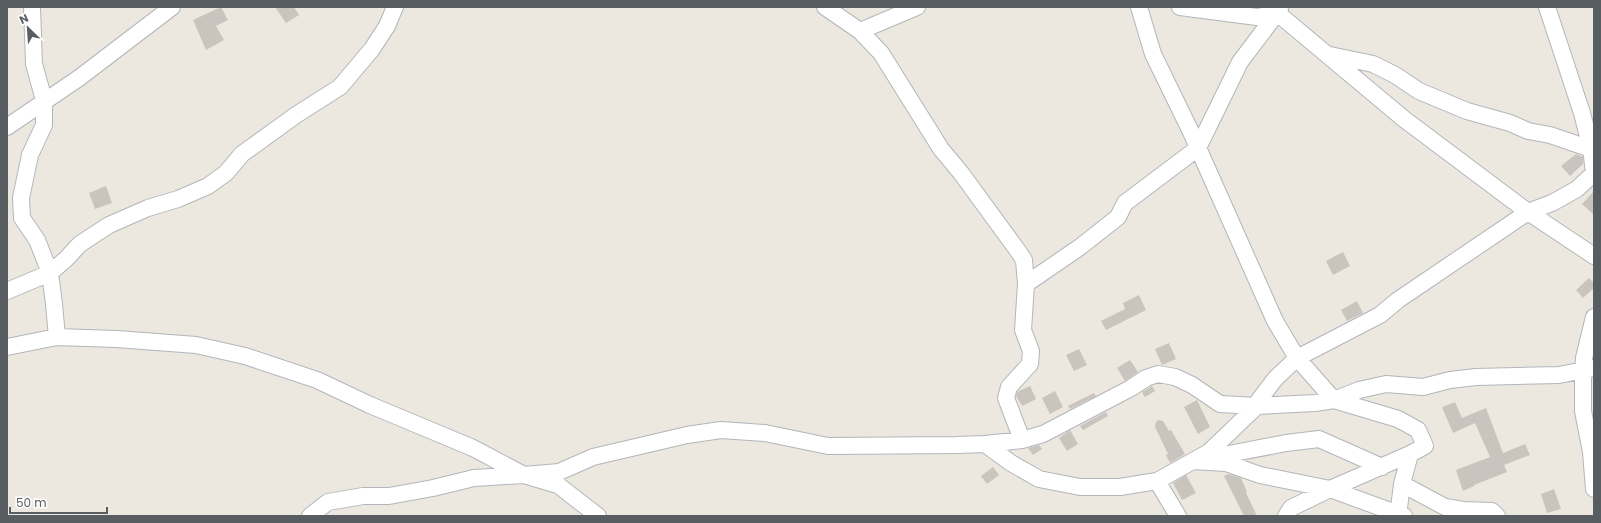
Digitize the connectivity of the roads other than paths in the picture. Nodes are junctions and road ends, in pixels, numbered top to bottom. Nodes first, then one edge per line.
1 (32, 7) edge
2 (172, 7) edge
3 (395, 7) edge
4 (825, 7) edge
5 (917, 7) edge
6 (1138, 7) edge
7 (1180, 7) edge
8 (1547, 7) edge
9 (1277, 9) edge
10 (860, 31) junction
11 (1327, 54) junction
12 (44, 100) junction
13 (7, 127) edge
14 (1198, 148) junction
15 (1592, 149) edge
16 (1594, 173) edge
17 (1528, 212) junction
18 (1594, 256) edge
19 (50, 273) junction
20 (1026, 284) junction
21 (7, 291) edge
22 (1594, 317) edge
23 (57, 337) junction
24 (7, 347) edge
25 (1297, 358) junction
26 (1589, 369) edge
27 (1334, 400) junction
28 (1257, 406) junction
29 (1022, 440) junction
30 (985, 444) junction
31 (1410, 454) junction
32 (1193, 461) junction
33 (1382, 467) junction
34 (524, 475) junction
35 (1157, 481) junction
36 (1402, 484) junction
37 (1330, 489) junction
38 (1594, 489) edge
39 (1464, 513) edge
40 (1400, 515) edge
41 (310, 516) edge
42 (598, 516) edge
43 (1178, 516) edge
44 (1286, 516) edge
45 (1498, 516) edge

1 - 12 street
2 - 12 street
3 - 19 street
4 - 10 street
5 - 10 street
6 - 14 street
7 - 9 street
8 - 15 street
9 - 11 street
9 - 14 street
10 - 20 street
11 - 15 street
11 - 17 street
12 - 13 street
12 - 19 street
14 - 20 street
14 - 25 street
15 - 16 street
16 - 17 street
17 - 18 street
17 - 25 street
19 - 21 street
19 - 23 street
20 - 29 street
22 - 26 street
23 - 24 street
23 - 34 street
25 - 27 street
25 - 28 street
26 - 27 street
26 - 38 street
27 - 28 street
27 - 31 street
28 - 29 street
28 - 32 street
29 - 30 street
30 - 34 street
30 - 35 street
31 - 33 street
31 - 36 street
32 - 33 street
32 - 35 street
32 - 37 street
33 - 37 street
34 - 41 street
34 - 42 street
35 - 43 street
36 - 39 street
36 - 40 street
37 - 40 street
37 - 44 street
39 - 45 street

